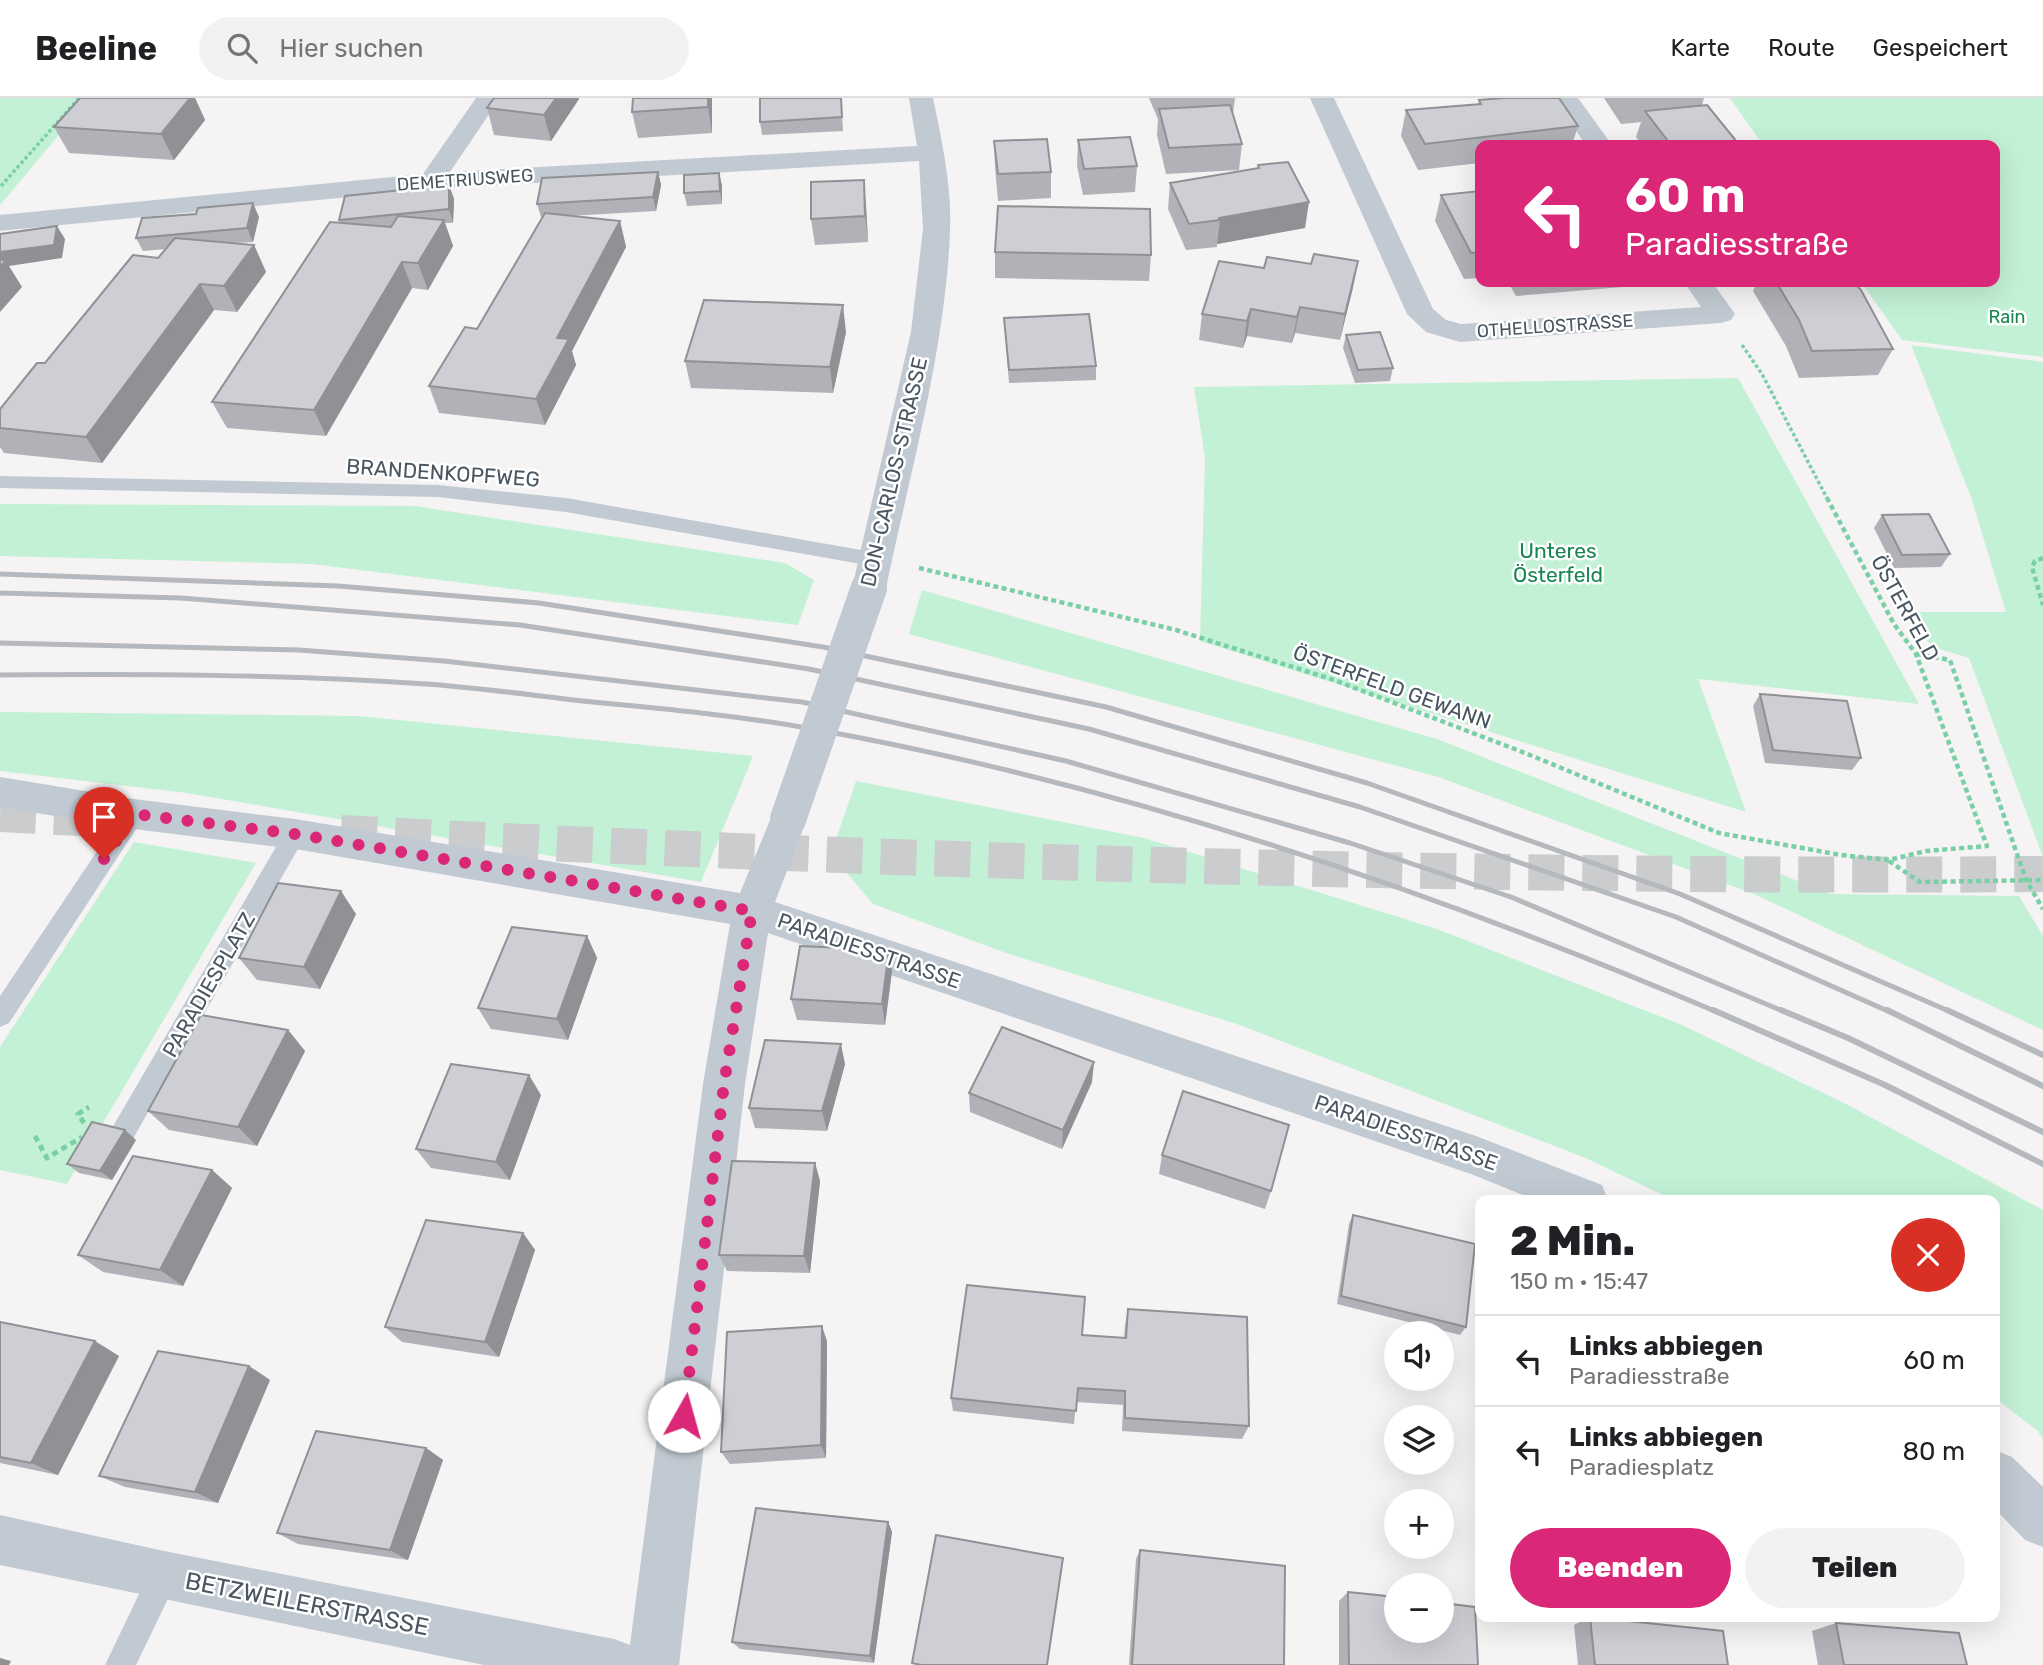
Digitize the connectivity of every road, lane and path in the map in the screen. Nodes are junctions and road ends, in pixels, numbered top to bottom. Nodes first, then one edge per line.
1 (79, 98) edge
2 (488, 98) edge
3 (921, 98) edge
4 (1322, 98) edge
5 (1565, 98) edge
6 (1595, 140) edge
7 (930, 153) junction
8 (431, 181) junction
9 (0, 187) edge
10 (0, 223) edge
11 (1702, 287) edge
12 (1721, 314) junction
13 (0, 482) edge
14 (2043, 558) edge
15 (873, 574) junction
16 (2043, 605) edge
17 (1916, 654) junction
18 (0, 792) edge
19 (134, 814) junction
20 (295, 834) junction
21 (1889, 860) junction
22 (2026, 880) junction
23 (2043, 880) edge
24 (2043, 909) edge
25 (752, 911) junction
26 (0, 1016) edge
27 (121, 1136) edge
28 (1574, 1195) edge
29 (2000, 1479) edge
30 (2043, 1522) edge
31 (0, 1540) edge
32 (164, 1576) junction
33 (120, 1665) edge
34 (614, 1665) edge
35 (653, 1665) edge

1 - 9 path
2 - 8 street
3 - 7 street, DON-CARLOS-STRASSE
4 - 12 street, OTHELLOSTRASSE
5 - 6 street
7 - 8 street, DEMETRIUSWEG
7 - 15 street, DON-CARLOS-STRASSE
8 - 10 street, DEMETRIUSWEG
11 - 12 street
12 - 17 path, ÖSTERFELD
13 - 15 lane, BRANDENKOPFWEG
14 - 16 path
15 - 21 path, ÖSTERFELD GEWANN
15 - 25 street, DON-CARLOS-STRASSE, bridge
17 - 21 path, ÖSTERFELD
17 - 22 path
18 - 19 street, PARADIESSTRASSE
19 - 20 street, PARADIESSTRASSE
19 - 26 lane
20 - 25 street, PARADIESSTRASSE
20 - 27 lane, PARADIESPLATZ
21 - 22 path
22 - 23 path
22 - 24 path
25 - 28 street, PARADIESSTRASSE
25 - 35 street, DON-CARLOS-STRASSE
29 - 30 street
31 - 32 street, BETZWEILERSTRASSE
32 - 33 lane
32 - 34 street, BETZWEILERSTRASSE

